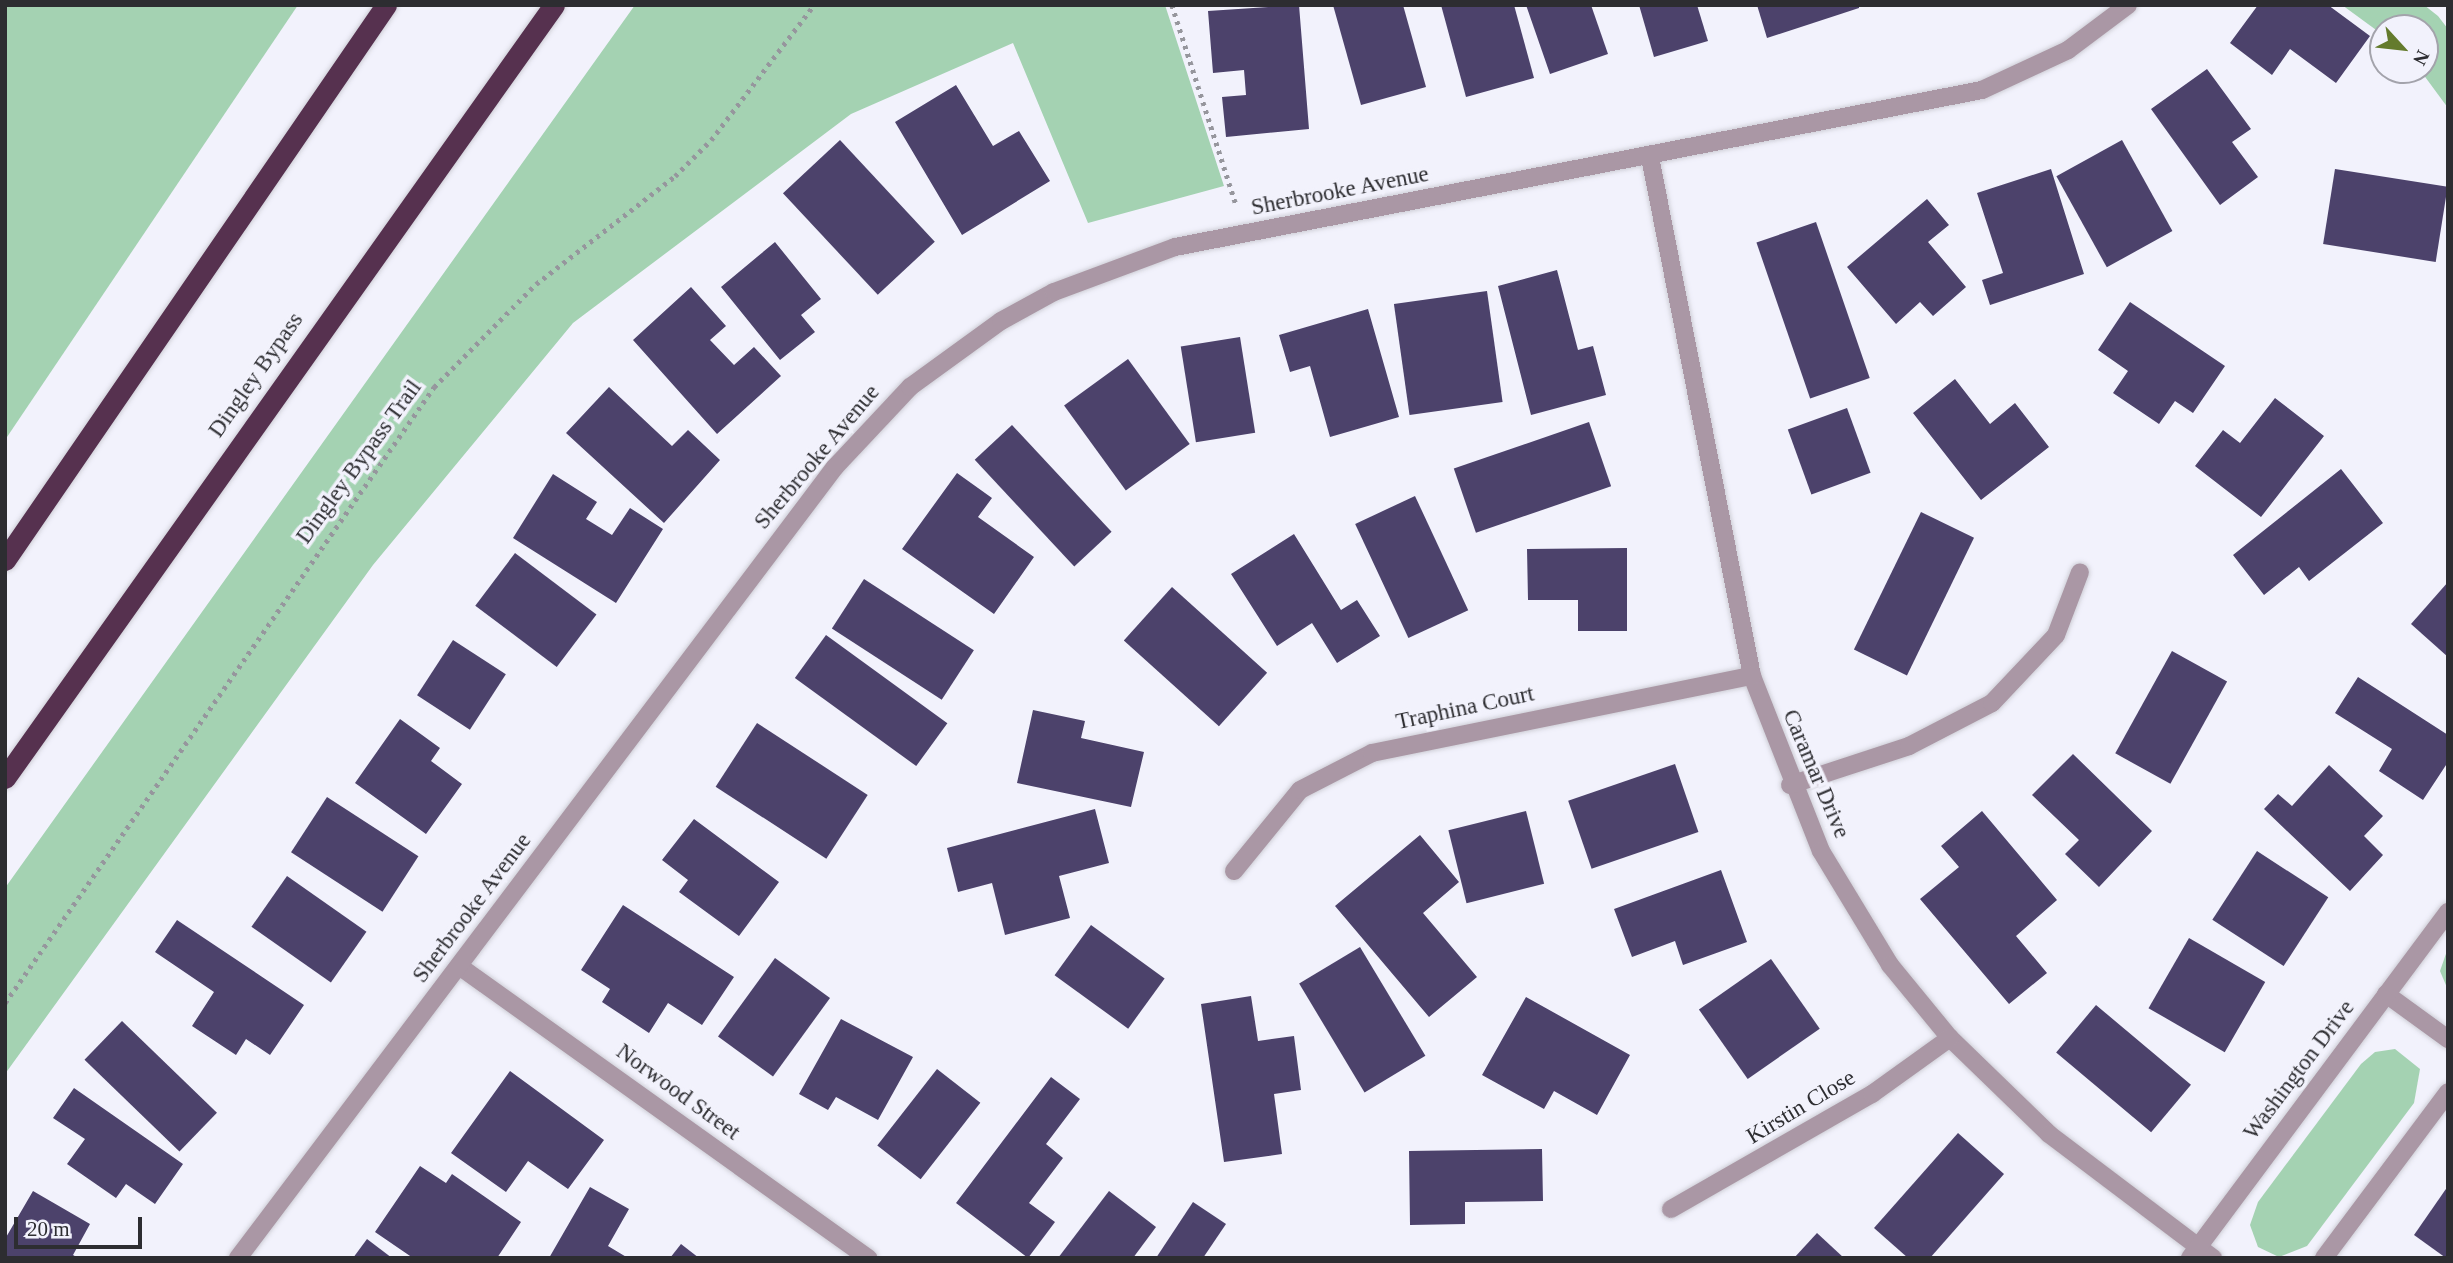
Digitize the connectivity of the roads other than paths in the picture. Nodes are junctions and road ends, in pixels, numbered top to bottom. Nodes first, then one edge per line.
1 (386, 5) edge
2 (554, 5) edge
3 (2128, 5) edge
4 (1650, 157) junction
5 (5, 560) edge
6 (2080, 572) dead end
7 (1752, 676) junction
8 (5, 778) edge
9 (1790, 785) junction
10 (1234, 872) dead end
11 (2448, 912) edge
12 (459, 966) junction
13 (2386, 994) junction
14 (1950, 1038) junction
15 (2448, 1039) edge
16 (2448, 1092) edge
17 (1671, 1209) dead end
18 (2194, 1252) edge
19 (238, 1258) edge
20 (868, 1258) edge
21 (2213, 1258) edge
22 (2323, 1258) edge

1 - 5 highway
2 - 8 highway, Dingley Bypass
3 - 4 street, Sherbrooke Avenue
4 - 7 street, Caramar Drive
4 - 12 street, Sherbrooke Avenue
6 - 9 street
7 - 9 street, Caramar Drive
7 - 10 street, Traphina Court
9 - 14 street, Caramar Drive
11 - 13 street, Washington Drive
12 - 19 street, Sherbrooke Avenue
12 - 20 street, Norwood Street
13 - 15 street
13 - 18 street, Washington Drive
14 - 17 street, Kirstin Close
14 - 18 street, Caramar Drive
16 - 22 street
18 - 21 street, Caramar Drive

